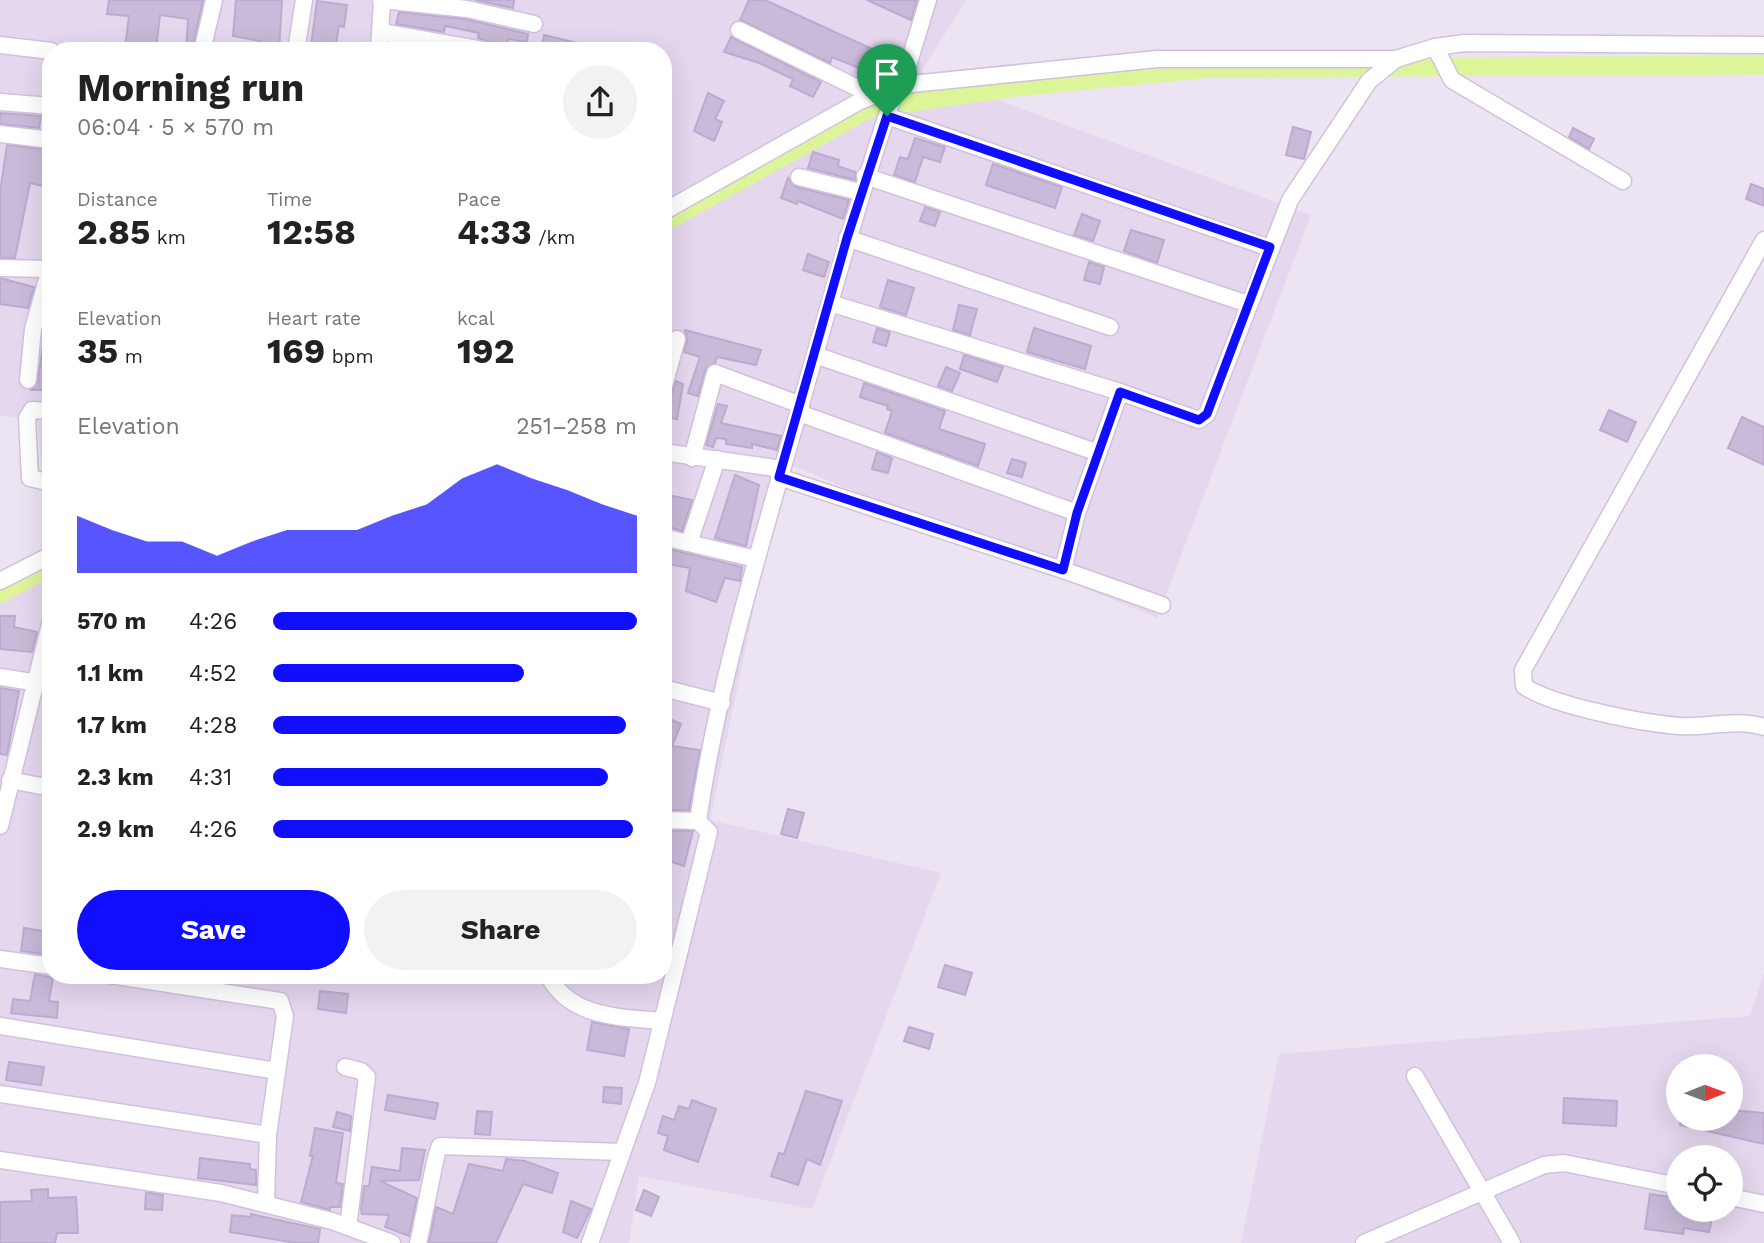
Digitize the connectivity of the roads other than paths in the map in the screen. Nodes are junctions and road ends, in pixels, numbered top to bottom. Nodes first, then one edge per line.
1 (214, 0) edge
2 (304, 0) edge
3 (381, 0) edge
4 (928, 0) edge
5 (534, 24) dead end
6 (739, 30) dead end
7 (381, 32) junction
8 (204, 42) edge
9 (297, 42) edge
10 (380, 42) edge
11 (438, 42) edge
12 (0, 45) edge
13 (1764, 45) edge
14 (42, 50) edge
15 (1441, 59) junction
16 (1396, 60) junction
17 (898, 90) junction
18 (872, 95) junction
19 (0, 102) edge
20 (42, 105) edge
21 (887, 114) junction
22 (0, 134) edge
23 (42, 139) edge
24 (865, 176) junction
25 (799, 177) dead end
26 (1623, 181) dead end
27 (860, 192) junction
28 (672, 207) edge
29 (847, 238) junction
30 (1764, 240) edge
31 (1270, 247) junction
32 (0, 268) edge
33 (42, 269) edge
34 (42, 299) edge
35 (830, 303) junction
36 (1248, 304) junction
37 (1110, 327) dead end
38 (677, 339) dead end
39 (815, 355) junction
40 (672, 357) edge
41 (28, 380) dead end
42 (1120, 392) junction
43 (800, 409) junction
44 (42, 411) edge
45 (1097, 452) junction
46 (672, 454) edge
47 (692, 458) junction
48 (717, 459) junction
49 (781, 473) junction
50 (42, 481) edge
51 (1077, 513) junction
52 (672, 539) edge
53 (689, 543) junction
54 (756, 559) junction
55 (42, 560) edge
56 (1063, 570) junction
57 (0, 581) edge
58 (1162, 605) dead end
59 (42, 650) edge
60 (0, 677) edge
61 (33, 681) junction
62 (42, 683) edge
63 (672, 690) edge
64 (722, 703) junction
65 (1764, 727) edge
66 (10, 780) junction
67 (42, 786) edge
68 (672, 821) edge
69 (702, 825) junction
70 (0, 827) edge
71 (0, 959) edge
72 (672, 962) edge
73 (42, 965) edge
74 (168, 984) edge
75 (555, 984) edge
76 (667, 984) edge
77 (659, 1021) junction
78 (0, 1027) edge
79 (345, 1068) dead end
80 (277, 1071) junction
81 (1415, 1076) dead end
82 (0, 1094) edge
83 (268, 1135) junction
84 (614, 1152) junction
85 (0, 1160) edge
86 (1666, 1184) edge
87 (1483, 1192) junction
88 (1743, 1200) edge
89 (266, 1202) junction
90 (1764, 1204) edge
91 (348, 1227) junction
92 (1400, 1236) edge
93 (392, 1243) edge
94 (418, 1243) edge
95 (590, 1243) edge
96 (1364, 1243) edge
97 (1512, 1243) edge

1 - 8 street
2 - 9 street
3 - 5 street
3 - 7 street
4 - 17 street
6 - 18 street
7 - 10 street
7 - 11 street
12 - 14 street
13 - 15 street
15 - 16 street
15 - 26 street
16 - 17 street
16 - 31 street
17 - 18 street
17 - 21 street
18 - 28 street
19 - 20 street
21 - 24 street
21 - 31 street
22 - 23 street
24 - 27 street
24 - 36 street
25 - 27 street
27 - 29 street
29 - 35 street
29 - 37 street
30 - 65 street
31 - 36 street
32 - 33 street
34 - 41 street
35 - 39 street
35 - 42 street
36 - 42 street
38 - 40 street
39 - 43 street
39 - 45 street
42 - 45 street
43 - 47 street
43 - 49 street
43 - 51 street
44 - 50 street
45 - 51 street
46 - 47 street
47 - 48 street
48 - 49 street
48 - 53 street
49 - 54 street
49 - 56 street
51 - 56 street
52 - 53 street
53 - 54 street
54 - 64 street
55 - 57 street
56 - 58 street
59 - 61 street
60 - 61 street
61 - 62 street
61 - 66 street
63 - 64 street
64 - 69 street
66 - 67 street
66 - 70 street
68 - 69 street
69 - 72 street
71 - 73 street
74 - 80 street
75 - 77 street
76 - 77 street
77 - 84 street
78 - 80 street
79 - 91 street
80 - 83 street
81 - 87 street
82 - 83 street
83 - 89 street
84 - 94 street
84 - 95 street
85 - 89 street
86 - 87 street
87 - 92 street
87 - 97 street
88 - 90 street
89 - 91 street
91 - 93 street
92 - 96 street

